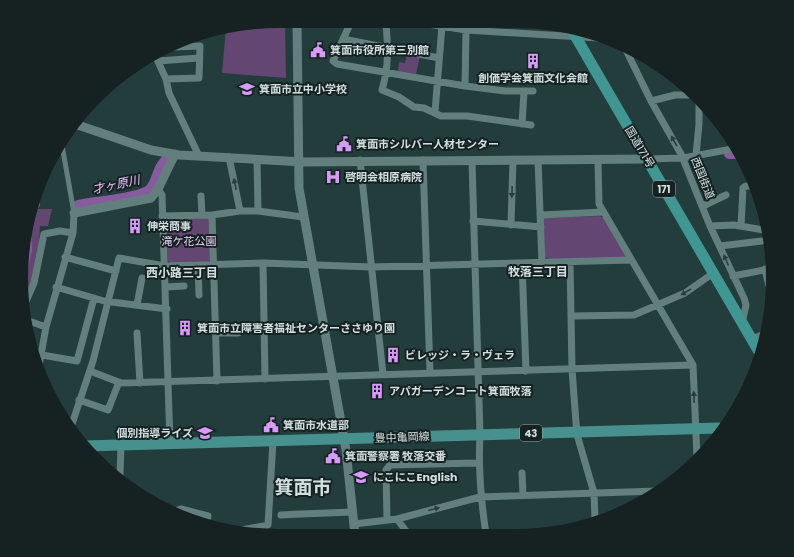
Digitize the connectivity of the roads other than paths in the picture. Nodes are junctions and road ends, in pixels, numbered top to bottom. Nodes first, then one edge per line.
1 (297, 28) edge
2 (348, 28) edge
3 (386, 28) edge
4 (442, 28) edge
5 (454, 28) edge
6 (503, 28) edge
7 (466, 30) junction
8 (553, 31) edge
9 (574, 36) edge
10 (343, 39) junction
11 (189, 44) edge
12 (388, 48) junction
13 (629, 55) edge
14 (160, 58) edge
15 (199, 58) junction
16 (439, 58) junction
17 (158, 60) edge
18 (387, 72) junction
19 (166, 80) junction
20 (438, 82) junction
21 (465, 86) junction
22 (533, 91) dead end
23 (524, 92) junction
24 (687, 95) edge
25 (651, 101) junction
26 (699, 108) edge
27 (435, 112) junction
28 (522, 124) junction
29 (532, 125) dead end
30 (80, 126) edge
31 (730, 149) edge
32 (63, 151) edge
33 (175, 154) junction
34 (696, 155) junction
35 (199, 156) junction
36 (229, 157) junction
37 (683, 158) junction
38 (257, 159) junction
39 (647, 159) junction
40 (360, 160) junction
41 (423, 160) junction
42 (513, 160) junction
43 (538, 160) junction
44 (598, 160) junction
45 (472, 161) junction
46 (298, 162) junction
47 (748, 186) edge
48 (158, 189) junction
49 (726, 195) dead end
50 (201, 196) dead end
51 (703, 206) junction
52 (240, 211) junction
53 (258, 211) junction
54 (603, 212) junction
55 (74, 213) junction
56 (202, 215) junction
57 (212, 215) junction
58 (540, 215) junction
59 (162, 216) junction
60 (303, 217) junction
61 (473, 221) junction
62 (511, 225) junction
63 (710, 226) junction
64 (741, 226) junction
65 (541, 227) junction
66 (761, 229) edge
67 (73, 233) junction
68 (762, 241) dead end
69 (720, 246) junction
70 (65, 257) junction
71 (631, 260) junction
72 (542, 262) junction
73 (570, 262) junction
74 (263, 263) junction
75 (522, 263) junction
76 (474, 264) junction
77 (198, 265) junction
78 (214, 265) junction
79 (312, 265) junction
80 (166, 266) junction
81 (427, 266) junction
82 (371, 267) junction
83 (765, 269) edge
84 (116, 271) junction
85 (712, 274) junction
86 (733, 276) junction
87 (142, 278) dead end
88 (184, 286) dead end
89 (56, 287) junction
90 (166, 287) junction
91 (29, 294) edge
92 (199, 295) dead end
93 (94, 298) junction
94 (110, 300) junction
95 (136, 304) junction
96 (658, 305) junction
97 (167, 310) junction
98 (572, 316) junction
99 (740, 320) junction
100 (32, 322) edge
101 (46, 327) junction
102 (138, 333) dead end
103 (215, 333) junction
104 (238, 333) dead end
105 (757, 337) edge
106 (42, 355) junction
107 (41, 359) edge
108 (693, 365) junction
109 (572, 369) junction
110 (90, 371) junction
111 (526, 371) junction
112 (477, 372) junction
113 (430, 373) junction
114 (383, 374) junction
115 (332, 377) junction
116 (265, 379) junction
117 (217, 381) junction
118 (119, 382) junction
119 (140, 383) junction
120 (169, 383) junction
121 (79, 400) junction
122 (72, 421) edge
123 (695, 428) junction
124 (716, 428) edge
125 (578, 432) junction
126 (480, 435) junction
127 (343, 439) junction
128 (273, 441) junction
129 (170, 444) junction
130 (92, 446) edge
131 (121, 446) junction
132 (697, 452) edge
133 (478, 463) junction
134 (120, 472) edge
135 (522, 473) dead end
136 (647, 491) edge
137 (594, 493) junction
138 (522, 495) junction
139 (480, 497) junction
140 (181, 509) edge
141 (353, 512) junction
142 (268, 516) junction
143 (595, 516) edge
144 (208, 518) edge
145 (397, 519) junction
146 (387, 520) junction
147 (354, 524) junction
148 (255, 528) edge
149 (355, 529) edge
150 (404, 529) edge
151 (485, 529) edge

1 - 46 street
2 - 10 street
3 - 12 street
4 - 16 street
5 - 7 street
6 - 7 street
6 - 8 street
7 - 21 street
9 - 39 highway, 国道171号 / 171
10 - 12 street
10 - 18 street
11 - 15 street
12 - 16 street
12 - 18 street
13 - 25 street, 西国街道
14 - 15 street
15 - 19 street
16 - 20 street
17 - 19 street
18 - 20 street
18 - 27 street
19 - 35 street
20 - 21 street
20 - 27 street
21 - 23 street
22 - 23 street
23 - 28 street
24 - 25 street
37 -> 25 street, 西国街道
26 - 34 street
27 - 28 street
28 - 29 street
30 - 33 street
31 - 34 street
32 - 55 street
33 - 35 street
33 - 48 street
34 - 37 street
35 - 36 street
36 - 38 street
52 -> 36 street
37 - 39 street
37 - 51 street, 西国街道
38 - 46 street
38 - 53 street
39 - 44 street
39 - 85 highway, 国道171号 / 171
40 - 41 street
40 - 46 street
40 - 82 street
41 - 45 street
41 - 81 street
42 - 43 street
42 - 45 street
42 -> 62 street
43 - 44 street
43 - 58 street
44 - 54 street
45 - 61 street
46 - 60 street
47 - 64 street
48 - 55 street
48 - 59 street
49 - 51 street
50 - 56 street
51 - 63 street, 西国街道
52 - 53 street
52 - 57 street
53 - 60 street
54 - 58 street
54 - 71 street
55 - 67 street
56 - 57 street
56 - 59 street
57 - 78 street
58 - 65 street
59 - 80 street
60 - 79 street
61 - 62 street
61 - 76 street
62 - 65 street
63 - 64 street
63 - 69 street, 西国街道
64 - 66 street
65 - 72 street
67 - 70 street
67 - 91 street
68 - 69 street
86 -> 69 street, 西国街道
70 - 84 street
70 - 89 street
71 - 73 street
71 - 96 street
72 - 73 street
72 - 75 street
73 - 98 street
74 - 78 street
74 - 79 street
74 - 116 street
75 - 76 street
75 - 111 street
76 - 81 street
76 - 112 street
77 - 78 street
77 - 80 street
77 - 92 street
78 - 103 street
79 - 82 street
79 - 115 street
80 - 84 street
80 - 90 street
81 - 82 street
81 - 113 street
82 - 114 street
83 - 86 street
84 - 94 street
85 -> 96 street
85 - 99 highway, 国道171号 / 171
86 - 99 street, 西国街道
87 - 95 street
88 - 90 street
89 - 93 street
89 - 101 street
90 - 97 street
93 - 94 street
93 - 106 street
94 - 95 street
94 - 110 street
95 - 97 street
96 - 98 street
96 - 108 street
97 - 120 street
98 - 109 street
99 - 105 highway, 国道171号 / 171
100 - 101 street
101 - 106 street
102 - 119 street
103 - 104 street
103 - 117 street
106 - 107 street
108 - 109 street
123 -> 108 street
109 - 111 street
109 - 125 street
110 - 118 street
110 - 121 street
111 - 112 street
112 - 113 street
112 - 126 street
113 - 114 street
114 - 115 street
115 - 116 street
115 - 127 street
116 - 117 street
117 - 120 street
118 - 119 street
118 - 121 street
119 - 120 street
120 - 129 street
121 - 122 street
123 - 124 main road, 豊中亀岡線 / 43
123 - 125 main road, 豊中亀岡線 / 43
123 - 132 street
125 - 126 main road, 豊中亀岡線 / 43
125 - 137 street
126 - 127 main road, 豊中亀岡線 / 43
126 - 133 street
127 - 128 main road, 豊中亀岡線 / 43
127 - 141 street
128 - 129 main road, 豊中亀岡線 / 43
128 - 142 street
129 - 131 main road, 豊中亀岡線 / 43
130 - 131 main road, 豊中亀岡線 / 43
131 - 134 street
133 - 139 street
133 - 146 street
135 - 138 street
136 - 137 street
137 - 138 street
137 - 143 street
138 - 139 street
145 -> 139 street
139 - 151 street
140 - 144 street
141 - 142 street
141 - 147 street
142 - 148 street
145 - 146 street
145 - 150 street
146 - 147 street
147 - 149 street

